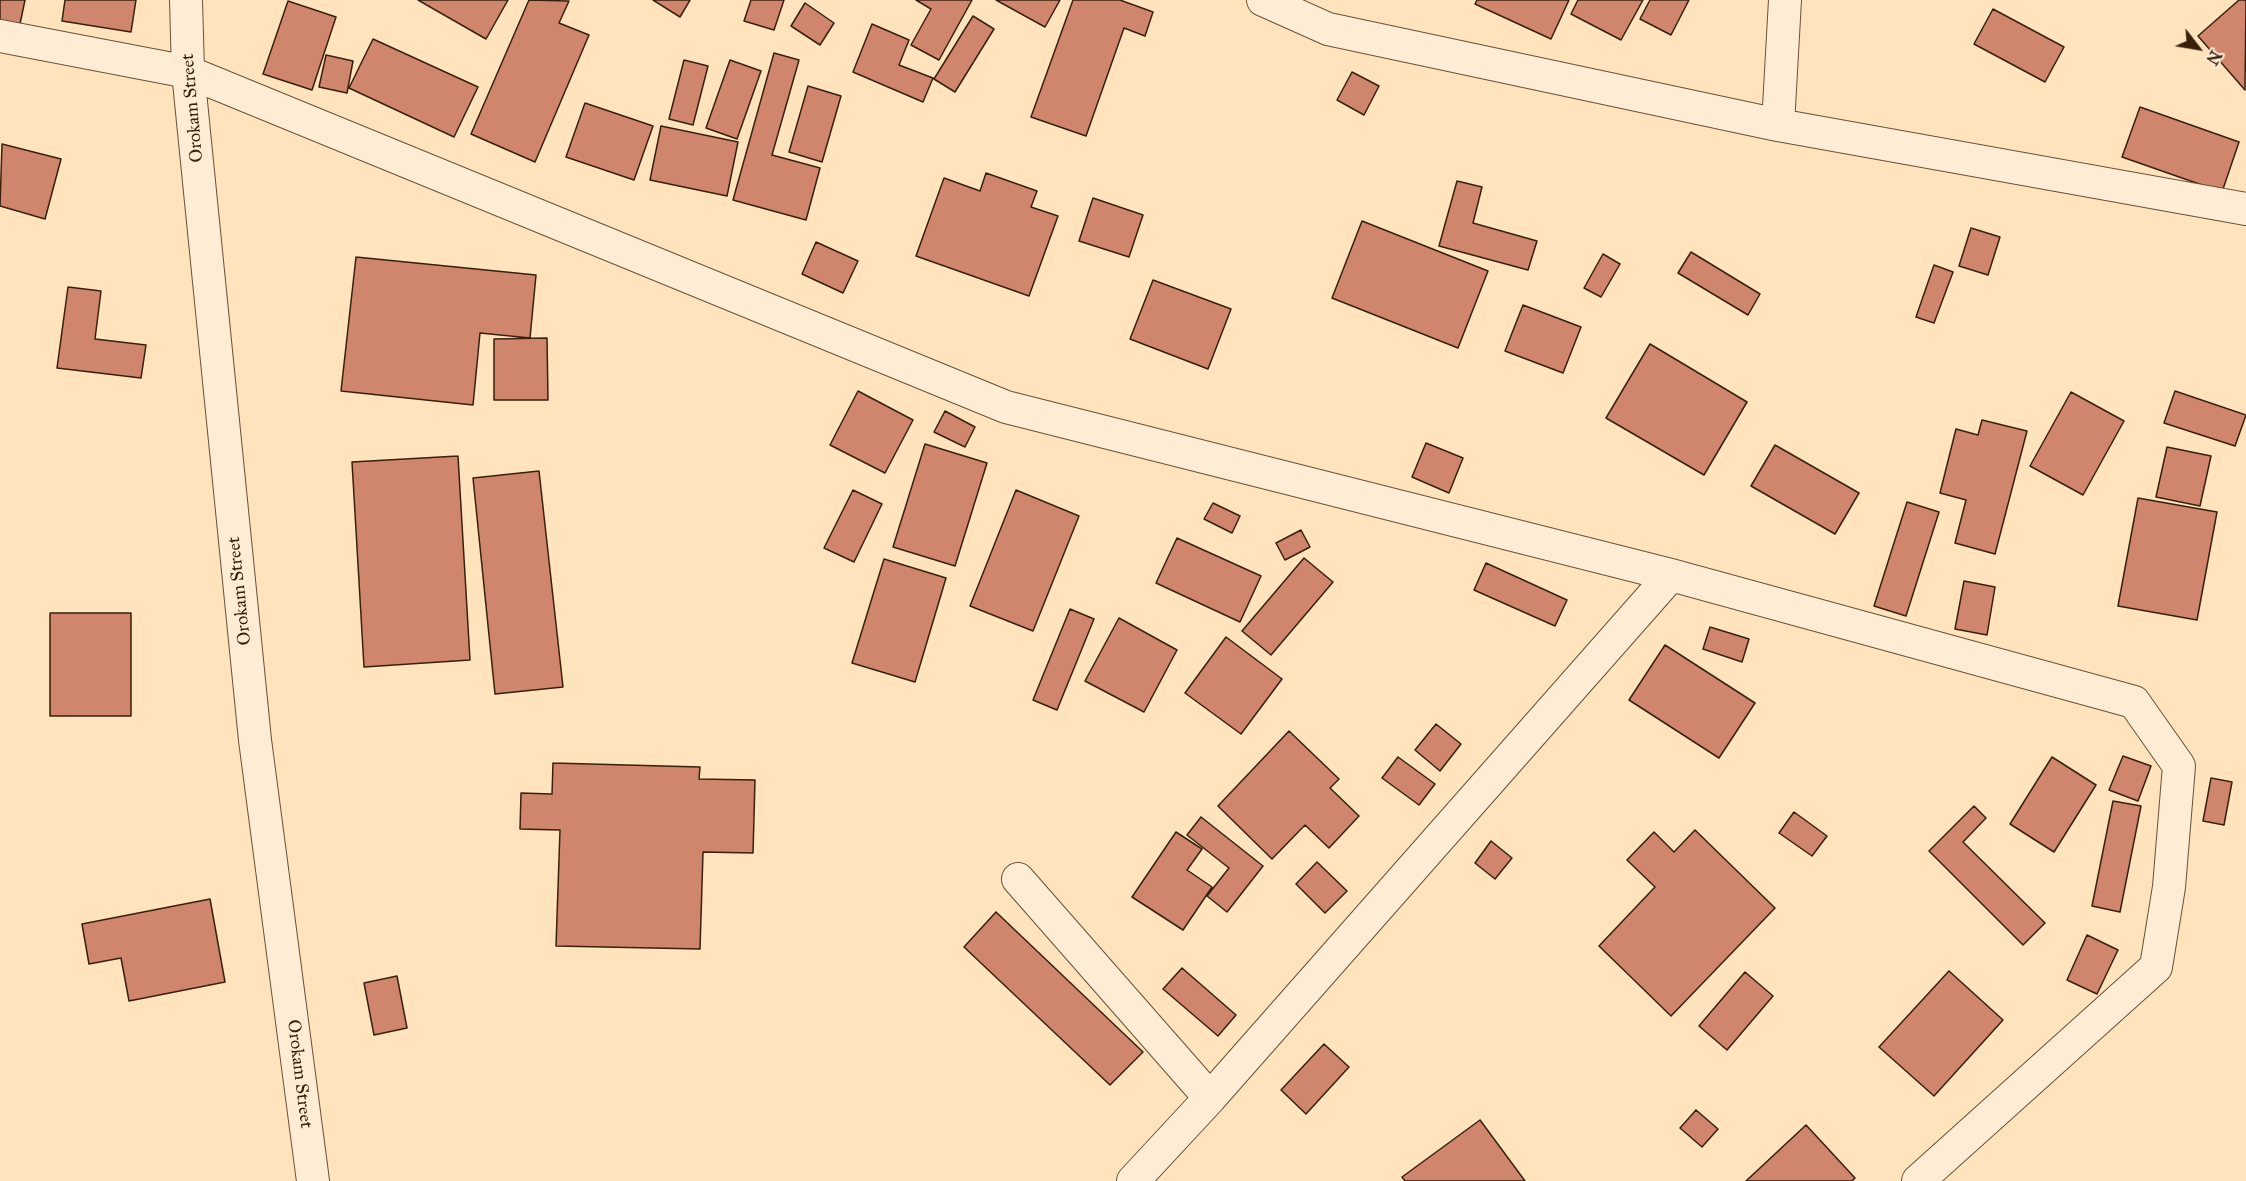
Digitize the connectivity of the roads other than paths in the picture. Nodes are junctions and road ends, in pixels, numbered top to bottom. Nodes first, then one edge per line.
1 (186, 0) edge
2 (1263, 0) edge
3 (1785, 0) edge
4 (0, 36) edge
5 (188, 72) junction
6 (1778, 125) junction
7 (2246, 209) edge
8 (1671, 574) junction
9 (1018, 879) dead end
10 (1210, 1098) junction
11 (313, 1181) edge
12 (1133, 1181) edge
13 (1918, 1181) edge

1 - 5 street, Orokam Street
2 - 6 street
3 - 6 street
4 - 5 street
5 - 8 street
5 - 11 street, Orokam Street
6 - 7 street
8 - 10 street
8 - 13 street
9 - 10 street
10 - 12 street

